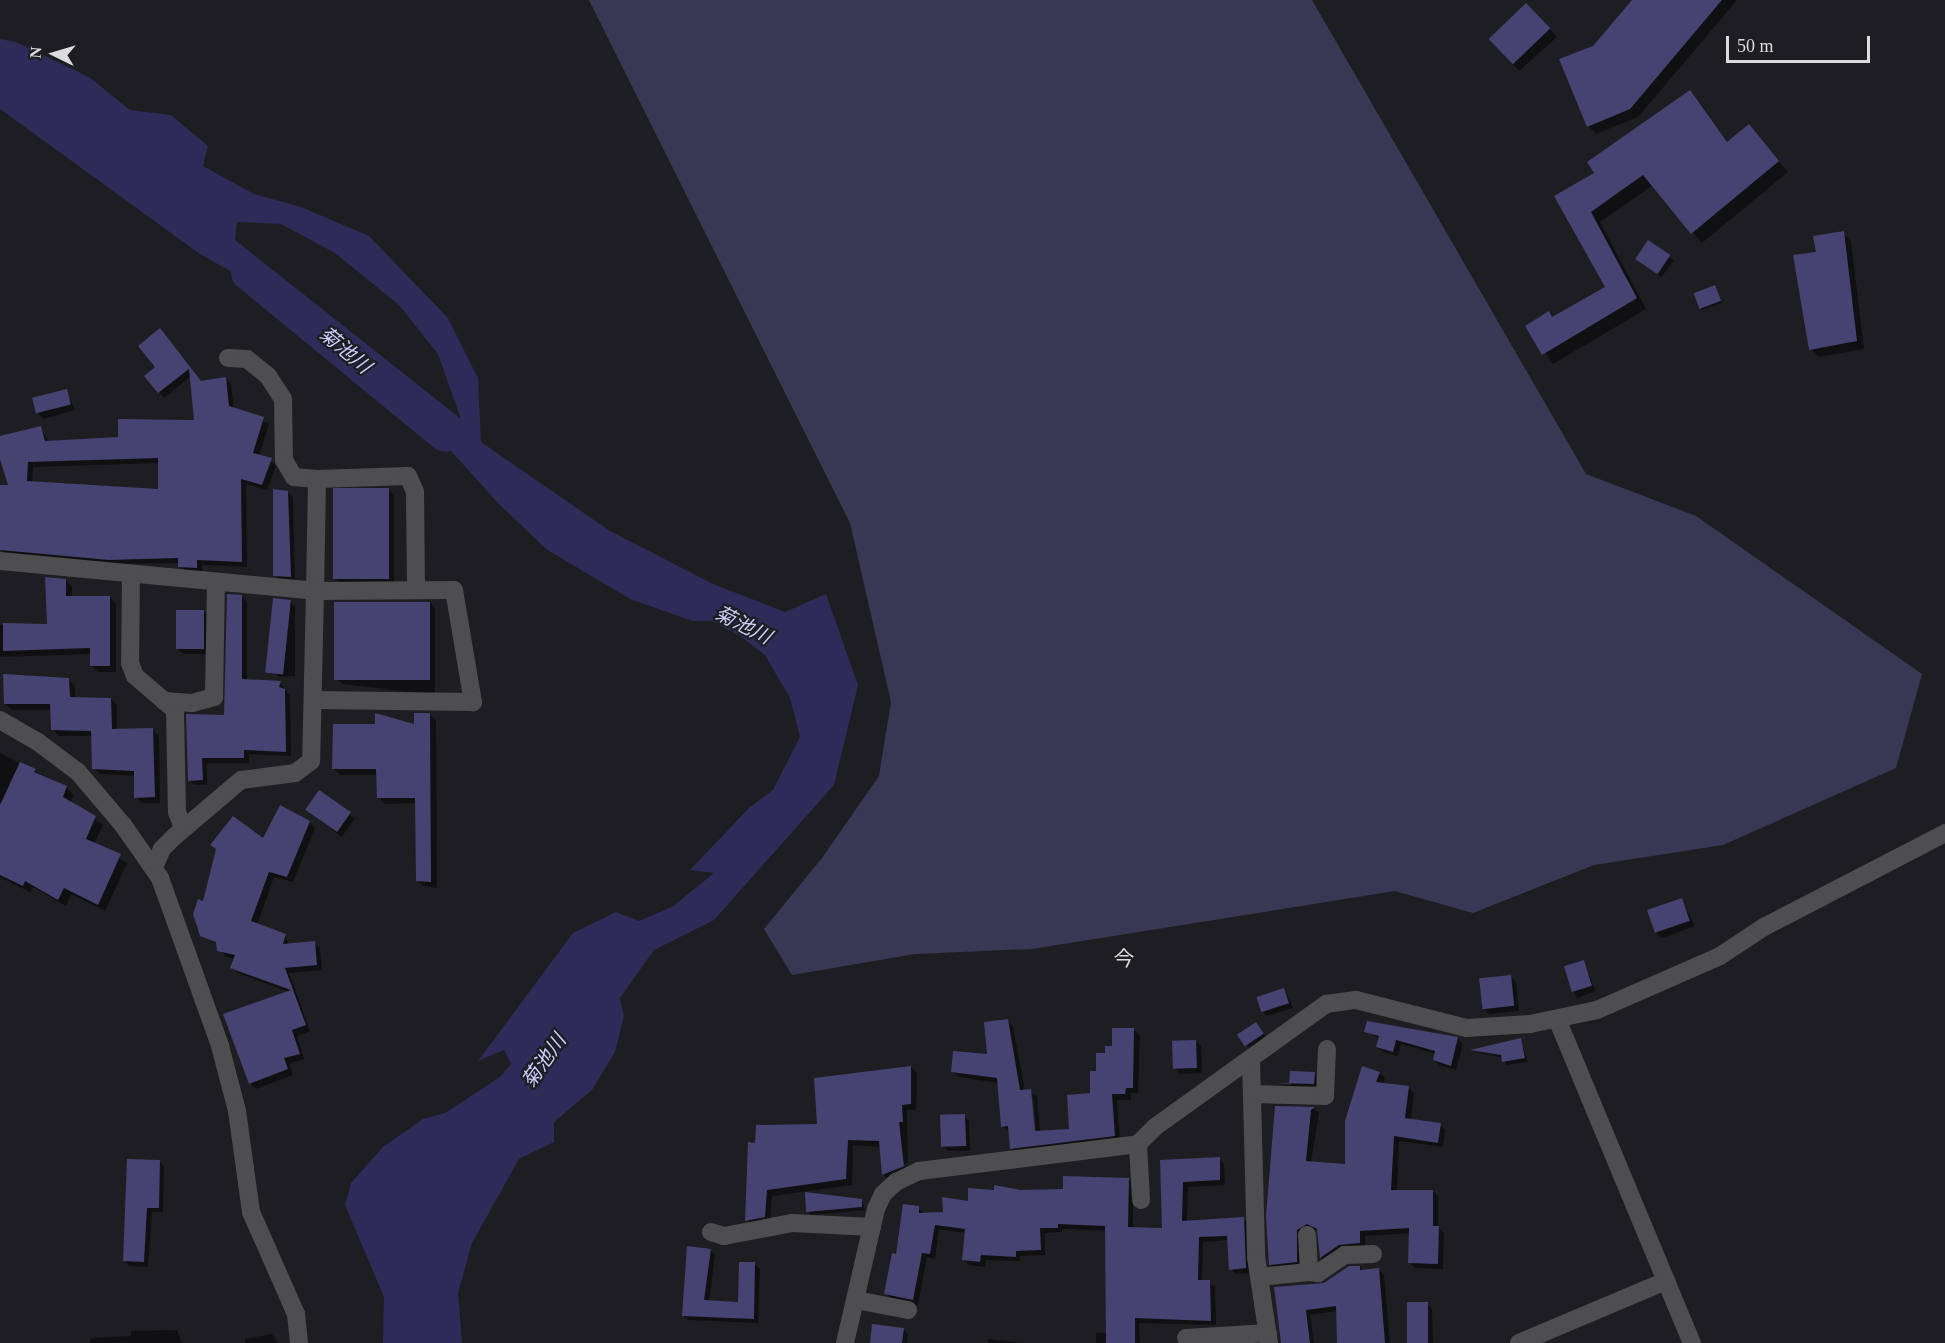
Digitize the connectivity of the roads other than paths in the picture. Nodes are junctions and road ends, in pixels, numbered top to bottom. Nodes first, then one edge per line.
1 (228, 358) dead end
2 (317, 479) junction
3 (0, 561) edge
4 (131, 574) junction
5 (216, 583) junction
6 (416, 590) junction
7 (315, 591) junction
8 (313, 700) junction
9 (164, 701) junction
10 (0, 720) edge
11 (183, 828) junction
12 (1945, 833) edge
13 (154, 867) junction
14 (1557, 1019) junction
15 (1327, 1049) dead end
16 (1251, 1060) junction
17 (1252, 1094) junction
18 (1138, 1144) junction
19 (1141, 1200) dead end
20 (872, 1227) junction
21 (711, 1232) dead end
22 (1307, 1235) dead end
23 (1373, 1254) dead end
24 (1309, 1272) junction
25 (1259, 1277) junction
26 (1666, 1281) junction
27 (856, 1300) junction
28 (908, 1310) dead end
29 (1186, 1338) dead end
30 (1269, 1338) edge
31 (299, 1343) edge
32 (845, 1343) edge
33 (1519, 1343) edge
34 (1692, 1343) edge

1 - 2 street
2 - 6 street
2 - 7 street
3 - 4 street
4 - 5 street
4 - 9 street
5 - 7 street
5 - 9 street
6 - 7 street
6 - 8 street
7 - 8 street
8 - 11 street
9 - 11 street
10 - 13 street
11 - 13 street
12 - 14 street
13 - 31 street
14 - 16 street
14 - 26 street
15 - 17 street
16 - 17 street
16 - 18 street
17 - 25 street
18 - 19 street
18 - 20 street
20 - 21 street
20 - 27 street
22 - 24 street
23 - 24 street
24 - 25 street
25 - 30 street
26 - 33 street
26 - 34 street
27 - 28 street
27 - 32 street
29 - 30 street

